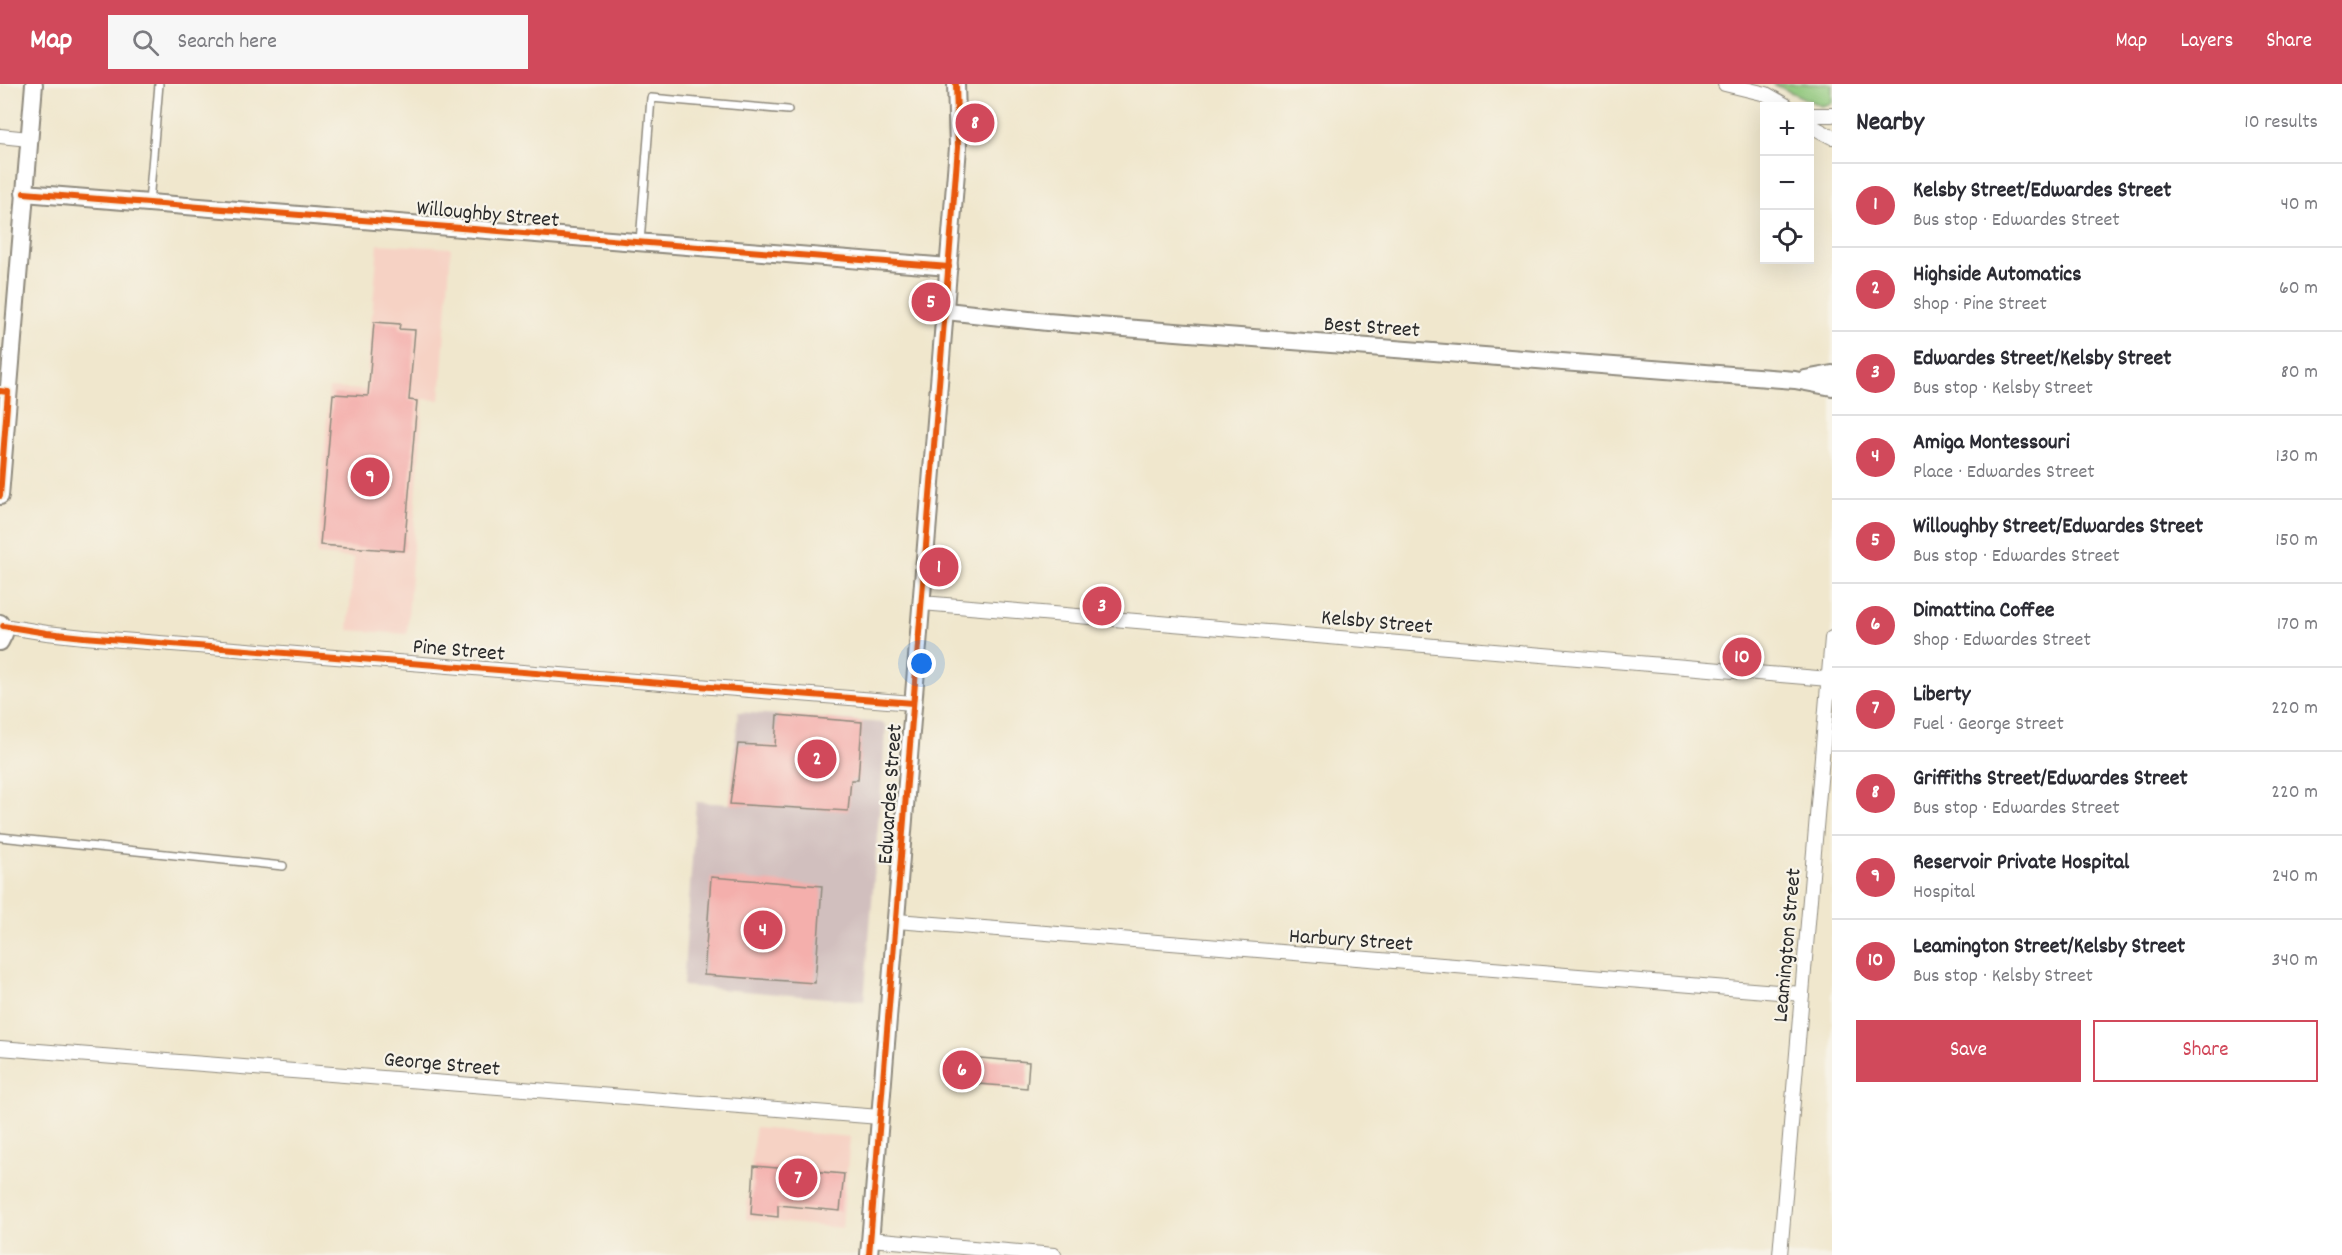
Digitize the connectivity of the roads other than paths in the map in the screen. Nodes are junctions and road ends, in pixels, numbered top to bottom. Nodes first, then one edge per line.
1 (34, 84) edge
2 (159, 84) edge
3 (956, 84) edge
4 (968, 84) edge
5 (1725, 84) edge
6 (1781, 102) edge
7 (788, 110) dead end
8 (1814, 115) edge
9 (1832, 115) edge
10 (1814, 127) edge
11 (0, 136) edge
12 (1832, 137) edge
13 (29, 139) junction
14 (958, 139) junction
15 (24, 193) junction
16 (149, 203) junction
17 (640, 242) junction
18 (949, 267) junction
19 (945, 311) junction
20 (1832, 374) edge
21 (1795, 380) junction
22 (1832, 387) edge
23 (4, 392) edge
24 (0, 496) edge
25 (922, 603) junction
26 (1, 629) edge
27 (1832, 638) edge
28 (1829, 679) junction
29 (913, 703) junction
30 (0, 837) edge
31 (283, 866) dead end
32 (897, 921) junction
33 (1802, 994) junction
34 (0, 1048) edge
35 (880, 1117) junction
36 (870, 1247) edge
37 (1054, 1255) edge
38 (1780, 1255) edge

1 - 13 street
2 - 16 lane
3 - 14 street, Edwardes Street
4 - 14 street, Edwardes Street
5 - 6 street
7 - 17 lane
8 - 9 street
10 - 12 street
11 - 13 street
13 - 15 street
14 - 18 street, Edwardes Street
15 - 16 street, Willoughby Street
15 - 23 street
16 - 17 street, Willoughby Street
17 - 18 street, Willoughby Street
18 - 19 street, Edwardes Street
19 - 21 street, Best Street
19 - 25 street, Edwardes Street
20 - 21 street
21 - 22 street
23 - 24 street
25 - 28 street, Kelsby Street
25 - 29 street, Edwardes Street
26 - 29 street, Pine Street
27 - 28 street, Leamington Street
28 - 33 street, Leamington Street
29 - 32 street, Edwardes Street
30 - 31 lane
32 - 33 street, Harbury Street
32 - 35 street, Edwardes Street
33 - 38 street, Leamington Street
34 - 35 street, George Street
35 - 36 street, Edwardes Street
36 - 37 street

